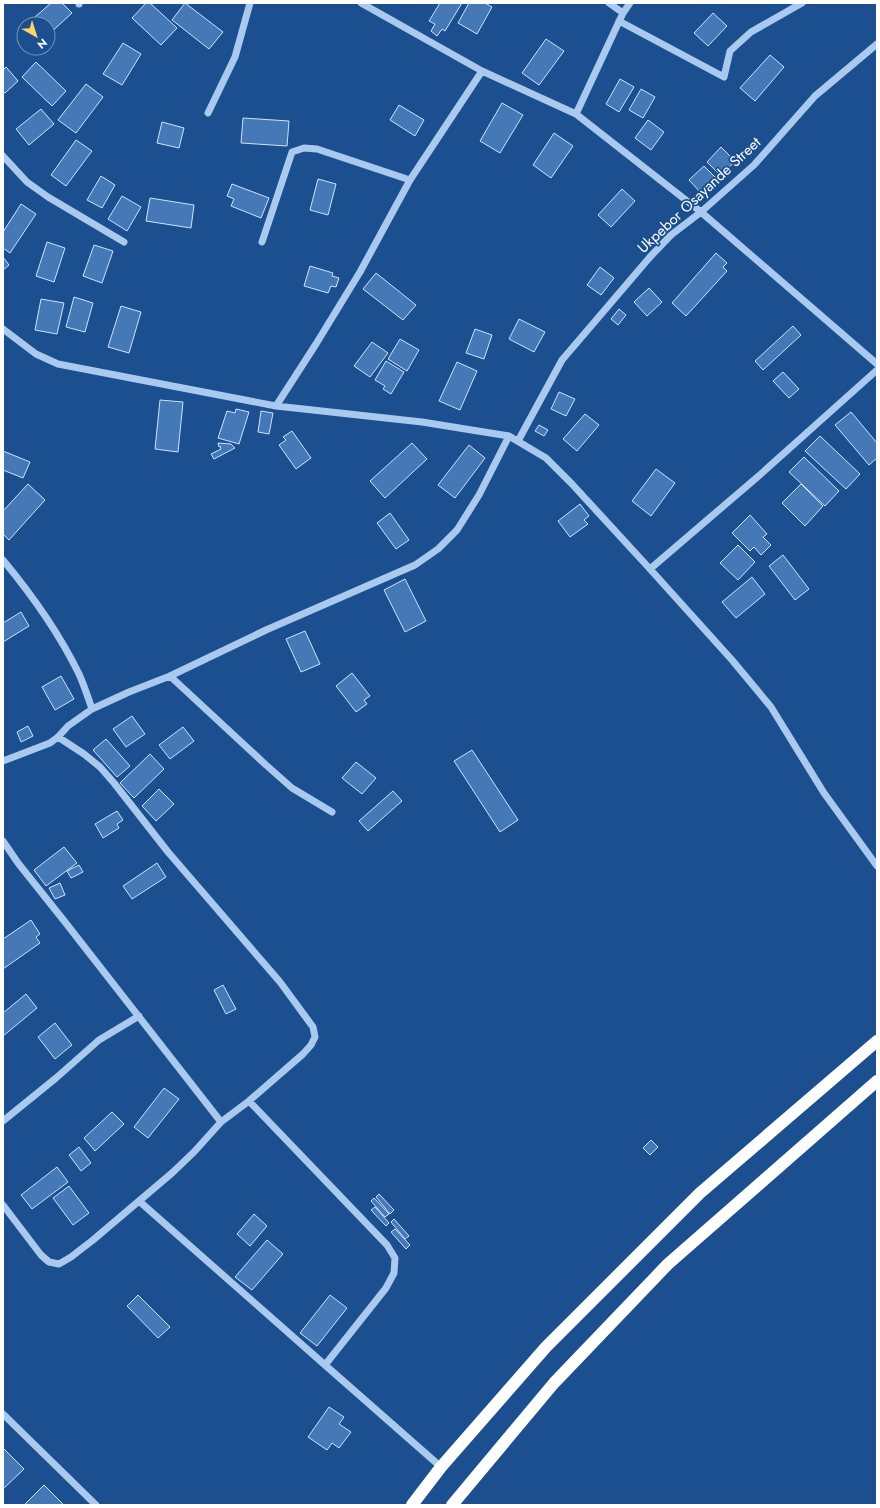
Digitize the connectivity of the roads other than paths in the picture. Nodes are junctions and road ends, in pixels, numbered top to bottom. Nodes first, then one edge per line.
1 (250, 3) edge
2 (361, 3) edge
3 (609, 3) edge
4 (630, 3) edge
5 (802, 3) edge
6 (623, 13) junction
7 (619, 21) junction
8 (877, 44) edge
9 (482, 71) junction
10 (208, 114) dead end
11 (576, 114) junction
12 (3, 156) edge
13 (410, 180) junction
14 (701, 212) junction
15 (124, 242) dead end
16 (262, 242) dead end
17 (3, 329) edge
18 (877, 364) edge
19 (877, 370) edge
20 (276, 406) junction
21 (509, 436) junction
22 (518, 440) junction
23 (3, 560) edge
24 (650, 569) junction
25 (170, 676) junction
26 (92, 708) junction
27 (58, 737) junction
28 (3, 761) edge
29 (332, 812) dead end
30 (3, 841) edge
31 (877, 866) edge
32 (139, 1016) junction
33 (877, 1041) edge
34 (877, 1081) edge
35 (249, 1102) junction
36 (3, 1121) edge
37 (220, 1122) junction
38 (139, 1201) junction
39 (3, 1205) edge
40 (325, 1365) junction
41 (3, 1414) edge
42 (441, 1467) junction
43 (96, 1505) edge
44 (412, 1505) edge
45 (452, 1505) edge

1 - 10 street
2 - 9 street
3 - 6 street
4 - 6 street
5 - 7 street
6 - 7 street
7 - 11 street
8 - 14 street, Ukpebor Osayande Street
9 - 11 street
9 - 13 street
11 - 14 street
12 - 15 street
13 - 16 street
13 - 20 street
14 - 18 street
14 - 22 street, Ukpebor Osayande Street
17 - 20 street
19 - 24 street
20 - 21 street
21 - 22 street
21 - 25 street
22 - 24 street
23 - 26 street
24 - 31 street
25 - 26 street
25 - 29 street
26 - 27 street
27 - 28 street
27 - 35 street
30 - 32 street
32 - 36 street
32 - 37 street
33 - 42 highway
34 - 45 highway
35 - 37 street
35 - 40 street
37 - 38 street
38 - 39 street
38 - 40 street
40 - 42 street
41 - 43 street
42 - 44 highway

